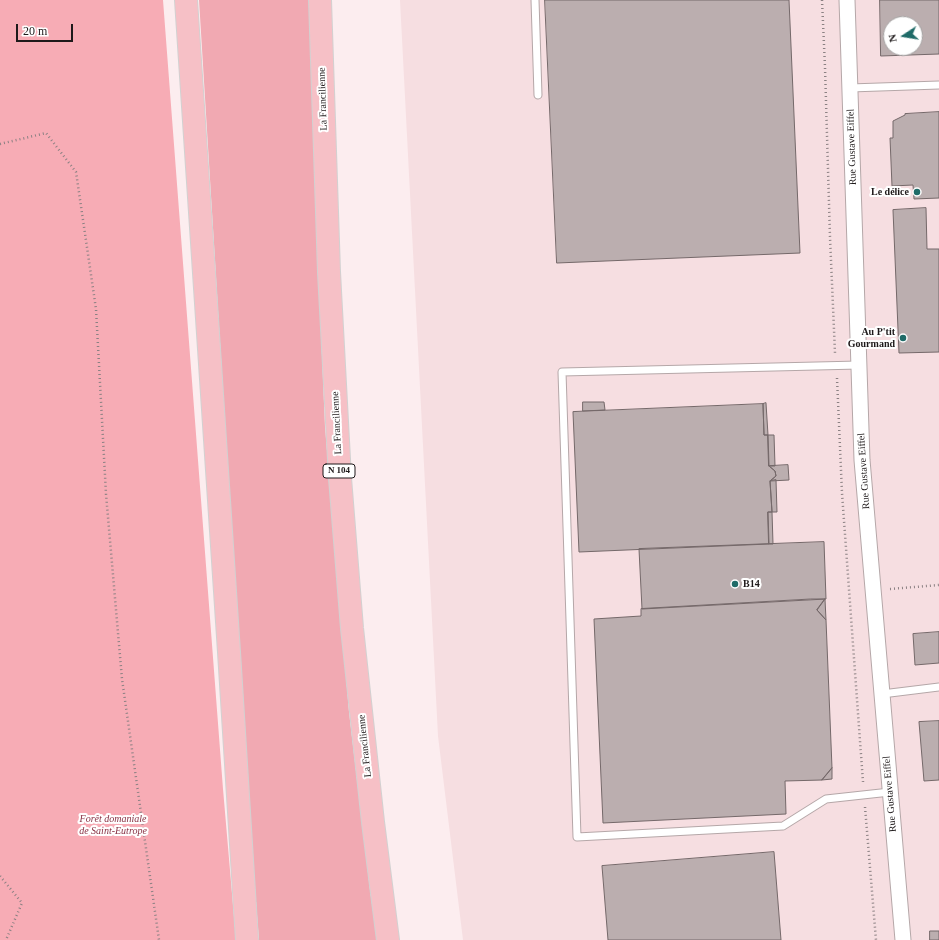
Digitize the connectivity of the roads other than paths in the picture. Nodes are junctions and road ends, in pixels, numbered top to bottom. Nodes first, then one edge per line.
1 (186, 0) edge
2 (320, 0) edge
3 (535, 0) edge
4 (847, 0) edge
5 (939, 85) edge
6 (850, 88) junction
7 (538, 95) dead end
8 (859, 365) junction
9 (939, 687) edge
10 (882, 694) junction
11 (890, 792) junction
12 (247, 940) edge
13 (388, 940) edge
14 (903, 940) edge

1 - 12 highway
2 - 13 highway, La Francilienne / N 104
3 - 7 lane
4 - 6 street, Rue Gustave Eiffel
5 - 6 lane
6 - 8 street, Rue Gustave Eiffel
8 - 10 street, Rue Gustave Eiffel
8 - 11 lane
9 - 10 lane
10 - 11 street, Rue Gustave Eiffel
11 - 14 street, Rue Gustave Eiffel

